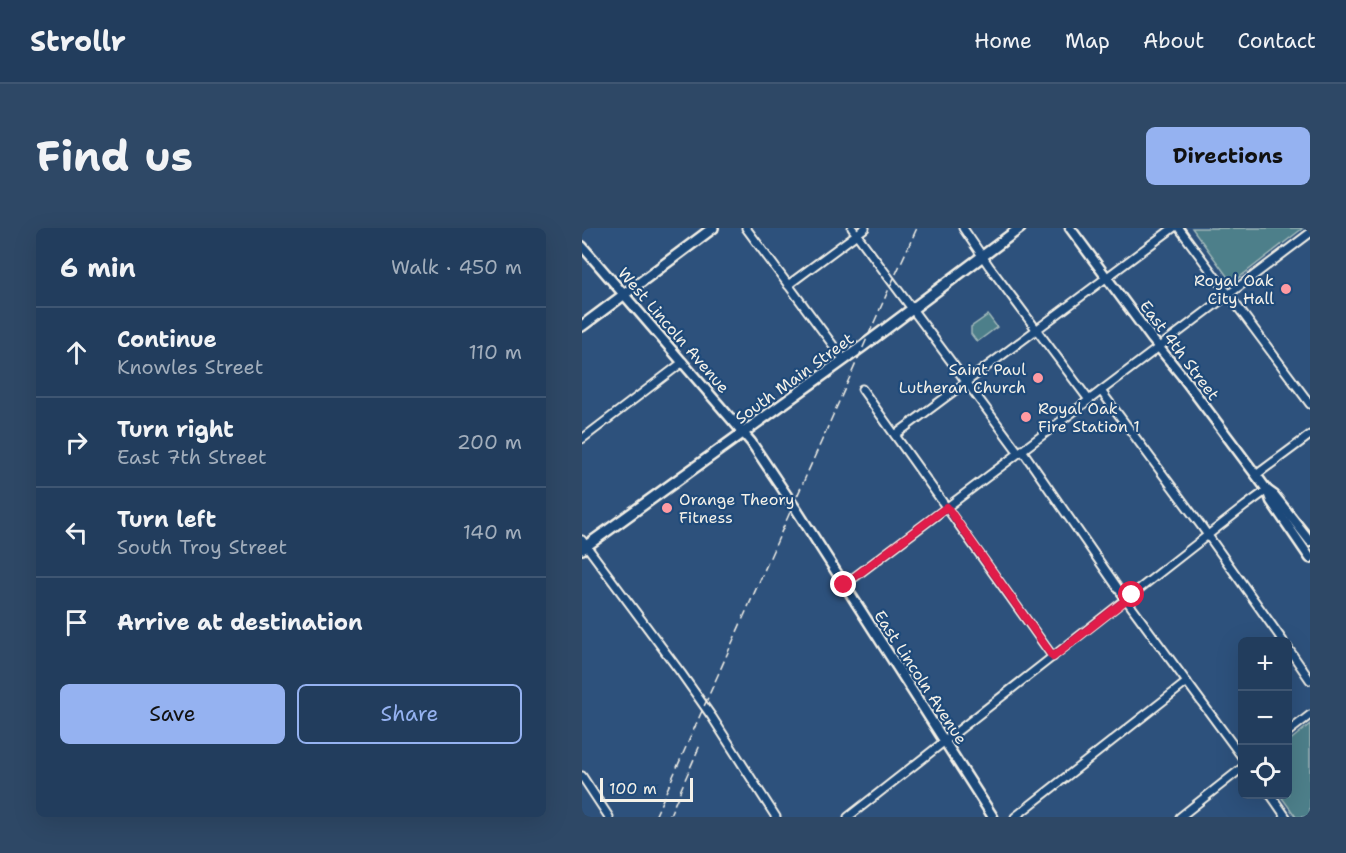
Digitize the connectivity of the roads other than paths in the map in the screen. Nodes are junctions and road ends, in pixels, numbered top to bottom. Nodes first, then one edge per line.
1 (713, 228) edge
2 (746, 228) edge
3 (865, 228) edge
4 (963, 228) edge
5 (1020, 228) edge
6 (1070, 228) edge
7 (1173, 228) edge
8 (1179, 228) edge
9 (854, 231) edge
10 (1310, 233) edge
11 (582, 246) edge
12 (983, 256) junction
13 (1106, 278) junction
14 (788, 285) junction
15 (624, 295) junction
16 (1229, 295) junction
17 (912, 309) junction
18 (582, 326) edge
19 (1036, 330) junction
20 (1159, 347) junction
21 (844, 360) junction
22 (683, 362) junction
23 (966, 382) junction
24 (862, 389) dead end
25 (1101, 391) junction
26 (1089, 400) junction
27 (1310, 404) edge
28 (744, 433) junction
29 (895, 435) junction
30 (1310, 435) edge
31 (582, 439) edge
32 (1021, 452) junction
33 (1256, 475) junction
34 (1267, 490) junction
35 (947, 507) junction
36 (1208, 535) junction
37 (1310, 541) edge
38 (583, 545) edge
39 (1310, 558) edge
40 (844, 585) junction
41 (1126, 600) junction
42 (1279, 637) edge
43 (1292, 655) edge
44 (1053, 657) junction
45 (1310, 680) edge
46 (1187, 682) junction
47 (1310, 715) edge
48 (1292, 728) edge
49 (945, 742) junction
50 (1238, 752) edge
51 (1238, 771) edge
52 (582, 776) edge
53 (1273, 799) edge
54 (609, 817) edge
55 (776, 817) edge
56 (848, 817) edge
57 (993, 817) edge
58 (1015, 817) edge
59 (1180, 817) edge
60 (1286, 817) edge

1 - 15 main road
2 - 14 street
3 - 9 street
4 - 12 street
5 - 12 main road, South Main Street
6 - 13 street, East 4th Street
7 - 13 street
8 - 16 street
9 - 14 street
9 - 17 street
10 - 16 street
11 - 15 street, West Lincoln Avenue
12 - 17 main road, South Main Street
12 - 19 street
13 - 19 street
13 - 20 street, East 4th Street
14 - 21 street
15 - 18 main road
15 - 22 street, West Lincoln Avenue
16 - 20 street
16 - 27 street
17 - 21 main road, South Main Street
17 - 23 street
19 - 23 street
19 - 26 street
20 - 25 street
20 - 33 street, East 4th Street
21 - 28 main road, South Main Street
22 - 28 street, West Lincoln Avenue
22 - 31 street
23 - 29 street
23 - 32 street
24 - 29 street
25 - 26 street
25 - 36 street
26 - 32 street
28 - 38 main road, South Main Street
28 - 40 street, East Lincoln Avenue
29 - 35 street
30 - 33 street
32 - 35 street
32 - 41 street
33 - 34 street, East 4th Street
34 - 36 street
34 - 37 street, East 4th Street
34 - 39 street, East 4th Street
35 - 40 street
35 - 44 street
36 - 41 street
36 - 42 street
38 - 55 street
40 - 49 street, East Lincoln Avenue
41 - 44 street
41 - 46 street
43 - 45 street
44 - 49 street
46 - 50 street
46 - 58 street
47 - 48 street
49 - 56 street
49 - 57 street, East Lincoln Avenue
51 - 59 street
52 - 54 street
53 - 60 street

